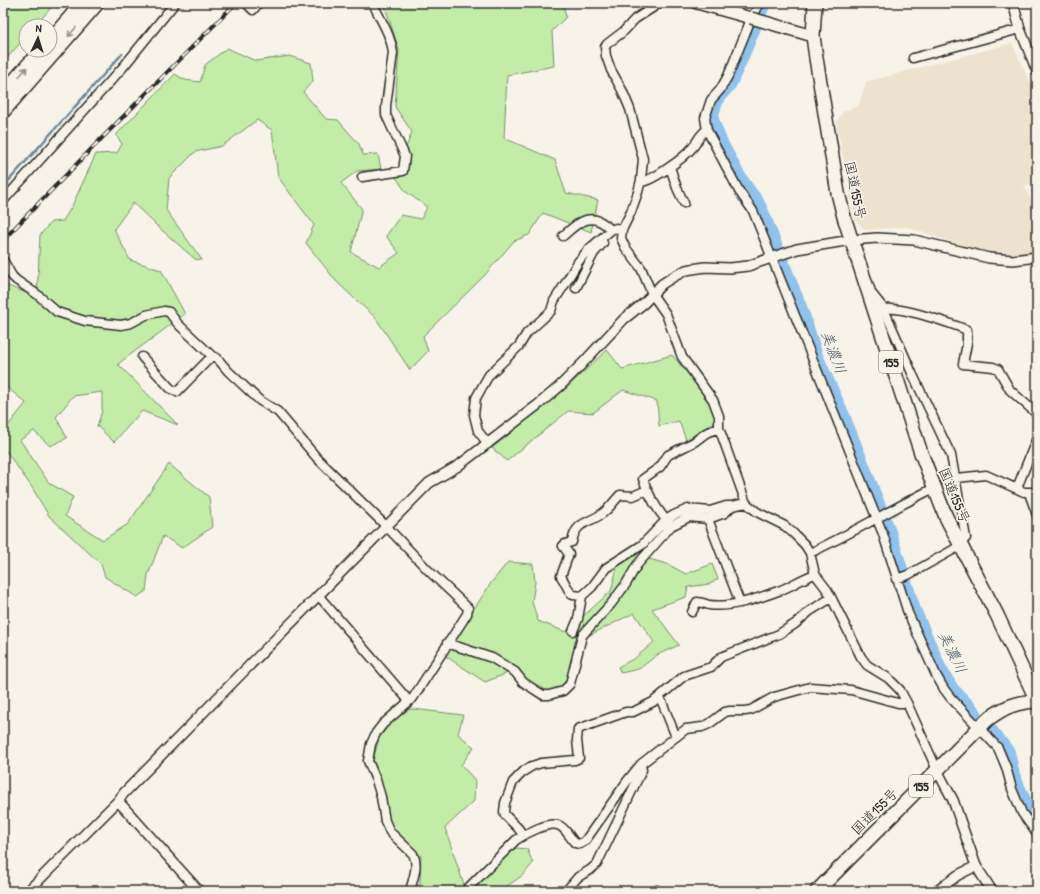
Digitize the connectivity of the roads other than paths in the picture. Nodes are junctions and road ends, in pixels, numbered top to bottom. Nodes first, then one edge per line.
1 (83, 3) edge
2 (97, 3) edge
3 (175, 3) edge
4 (246, 3) edge
5 (259, 3) edge
6 (373, 3) edge
7 (660, 3) edge
8 (697, 3) edge
9 (760, 3) edge
10 (815, 3) edge
11 (1013, 3) edge
12 (751, 19) junction
13 (1020, 29) junction
14 (58, 32) edge
15 (814, 36) junction
16 (35, 58) edge
17 (913, 58) dead end
18 (1037, 70) edge
19 (3, 94) edge
20 (3, 111) edge
21 (707, 130) junction
22 (670, 167) junction
23 (362, 177) dead end
24 (641, 182) junction
25 (3, 201) edge
26 (684, 203) dead end
27 (612, 230) junction
28 (621, 232) junction
29 (562, 236) dead end
30 (851, 240) junction
31 (1037, 257) edge
32 (773, 258) junction
33 (3, 260) edge
34 (865, 285) junction
35 (576, 288) dead end
36 (652, 294) junction
37 (884, 309) junction
38 (212, 356) junction
39 (142, 357) dead end
40 (1037, 414) edge
41 (719, 428) junction
42 (1037, 438) edge
43 (488, 444) junction
44 (956, 478) junction
45 (934, 488) junction
46 (1017, 488) junction
47 (647, 490) junction
48 (1033, 492) edge
49 (746, 503) junction
50 (732, 506) junction
51 (1037, 515) edge
52 (876, 518) junction
53 (708, 519) junction
54 (666, 520) junction
55 (386, 526) junction
56 (960, 545) junction
57 (810, 553) junction
58 (815, 574) junction
59 (896, 579) junction
60 (318, 595) junction
61 (582, 596) junction
62 (831, 598) junction
63 (740, 603) junction
64 (692, 612) dead end
65 (573, 631) dead end
66 (447, 643) junction
67 (660, 698) junction
68 (409, 701) junction
69 (1037, 701) edge
70 (907, 703) junction
71 (979, 728) junction
72 (676, 737) junction
73 (641, 764) junction
74 (937, 770) junction
75 (118, 801) junction
76 (1037, 834) edge
77 (523, 835) junction
78 (976, 866) junction
79 (28, 891) edge
80 (199, 891) edge
81 (410, 891) edge
82 (465, 891) edge
83 (566, 891) edge
84 (817, 891) edge
85 (937, 891) edge
86 (992, 891) edge

1 - 14 highway
2 -> 20 highway
3 - 25 street
4 - 5 street
6 - 23 street
7 - 24 street
8 - 12 main road
9 - 12 street
10 - 15 highway, 国道155号 / 155
11 - 13 street
12 - 15 main road, bridge
12 - 21 street
13 - 17 street
13 - 18 street
15 - 30 highway, 国道155号 / 155
19 -> 16 highway
21 - 22 street
21 - 32 street
22 - 24 street
22 - 26 street
24 - 28 street
27 - 28 street
27 - 29 street
27 - 43 street
28 - 35 street
28 - 36 street
30 - 31 street
30 - 32 street
30 - 34 highway, 国道155号 / 155
32 - 36 street
32 - 52 street
33 - 38 street
34 - 37 street
34 - 45 highway, 国道155号 / 155
36 - 41 street
36 - 43 street
37 - 40 street
37 - 44 street
38 - 39 street
38 - 55 street
41 - 47 street
41 - 49 street
42 - 46 street
43 - 55 street
44 - 46 street
44 - 56 street
45 - 52 street
45 - 56 highway, 国道155号 / 155
46 - 48 street
47 - 54 street
47 - 61 street
48 - 51 street
49 - 50 street
49 - 57 street
50 - 53 street
50 - 54 street
52 - 57 street
52 - 59 street
53 - 63 street
53 - 66 street
54 - 61 street
55 - 60 street
55 - 66 street
56 - 59 street
56 - 69 highway, 国道155号 / 155
57 - 58 street
58 - 62 street
58 - 63 street
59 - 71 street
60 - 68 street
60 - 75 street
61 - 65 street
62 - 67 street
62 - 70 street
63 - 64 street
66 - 68 street
67 - 72 street
67 - 77 street
68 - 81 street
69 - 71 highway, 国道155号 / 155
70 - 72 street
70 - 74 street
71 - 74 highway, 国道155号 / 155
71 - 76 street
72 - 73 street
73 - 77 street
73 - 83 street
74 - 78 street
74 - 84 highway, 国道155号 / 155
75 - 79 street
75 - 80 street
77 - 82 street
78 - 85 street
78 - 86 street

